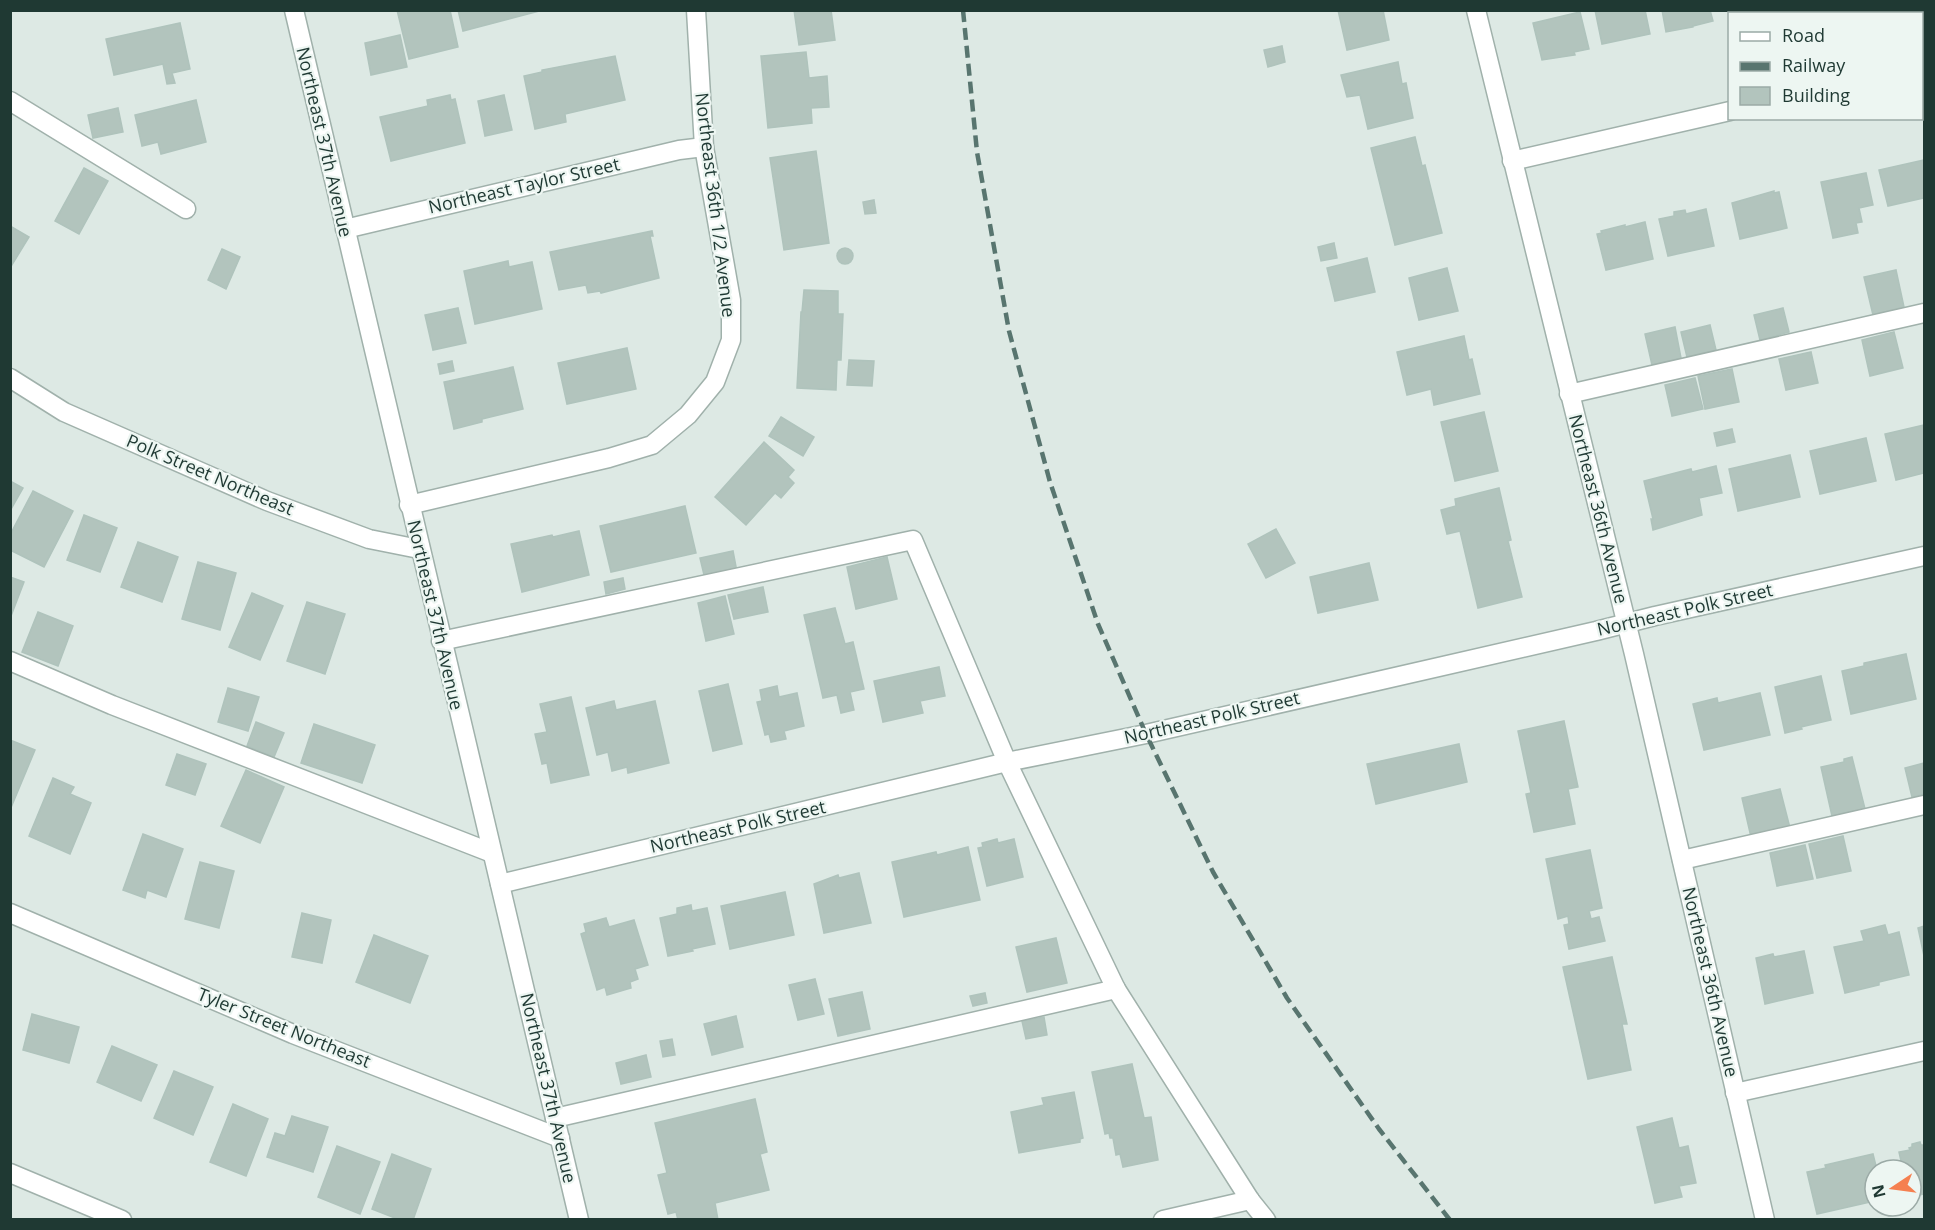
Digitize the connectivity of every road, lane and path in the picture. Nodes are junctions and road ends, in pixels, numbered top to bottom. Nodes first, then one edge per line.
1 (294, 10) edge
2 (696, 10) edge
3 (1476, 10) edge
4 (10, 101) edge
5 (1728, 111) edge
6 (704, 147) junction
7 (1512, 161) junction
8 (186, 209) dead end
9 (345, 229) junction
10 (1924, 313) edge
11 (10, 378) edge
12 (1569, 394) junction
13 (409, 505) junction
14 (419, 549) junction
15 (1924, 556) edge
16 (1626, 623) junction
17 (441, 641) junction
18 (10, 661) edge
19 (1007, 762) junction
20 (1924, 805) edge
21 (492, 854) junction
22 (1682, 860) junction
23 (500, 884) junction
24 (10, 913) edge
25 (1116, 989) junction
26 (1924, 1051) edge
27 (1735, 1094) junction
28 (555, 1118) junction
29 (560, 1138) junction
30 (10, 1173) edge
31 (1250, 1200) junction
32 (122, 1220) edge
33 (579, 1220) edge
34 (1163, 1220) edge
35 (1266, 1220) edge
36 (1765, 1220) edge

1 - 9 street, Northeast 37th Avenue
2 - 6 street, Northeast 36th 1/2 Avenue
3 - 7 street, Northeast 36th Avenue
4 - 8 street
5 - 7 street
6 - 9 street, Northeast Taylor Street
6 - 13 street, Northeast 36th 1/2 Avenue
7 - 12 street, Northeast 36th Avenue
9 - 13 street, Northeast 37th Avenue
10 - 12 street
11 - 14 street, Polk Street Northeast
12 - 16 street, Northeast 36th Avenue
13 - 14 street, Northeast 37th Avenue
14 - 17 street, Northeast 37th Avenue
15 - 16 street, Northeast Polk Street
16 - 19 street, Northeast Polk Street
16 - 22 street, Northeast 36th Avenue
17 - 19 street
17 - 21 street, Northeast 37th Avenue
18 - 21 street
19 - 23 street, Northeast Polk Street
19 - 25 street
20 - 22 street
21 - 23 street, Northeast 37th Avenue
22 - 27 street, Northeast 36th Avenue
23 - 28 street, Northeast 37th Avenue
24 - 29 street, Tyler Street Northeast
25 - 28 street
25 - 31 street
26 - 27 street
27 - 36 street, Northeast 36th Avenue
28 - 29 street, Northeast 37th Avenue
29 - 33 street, Northeast 37th Avenue
30 - 32 street
31 - 34 street
31 - 35 street

